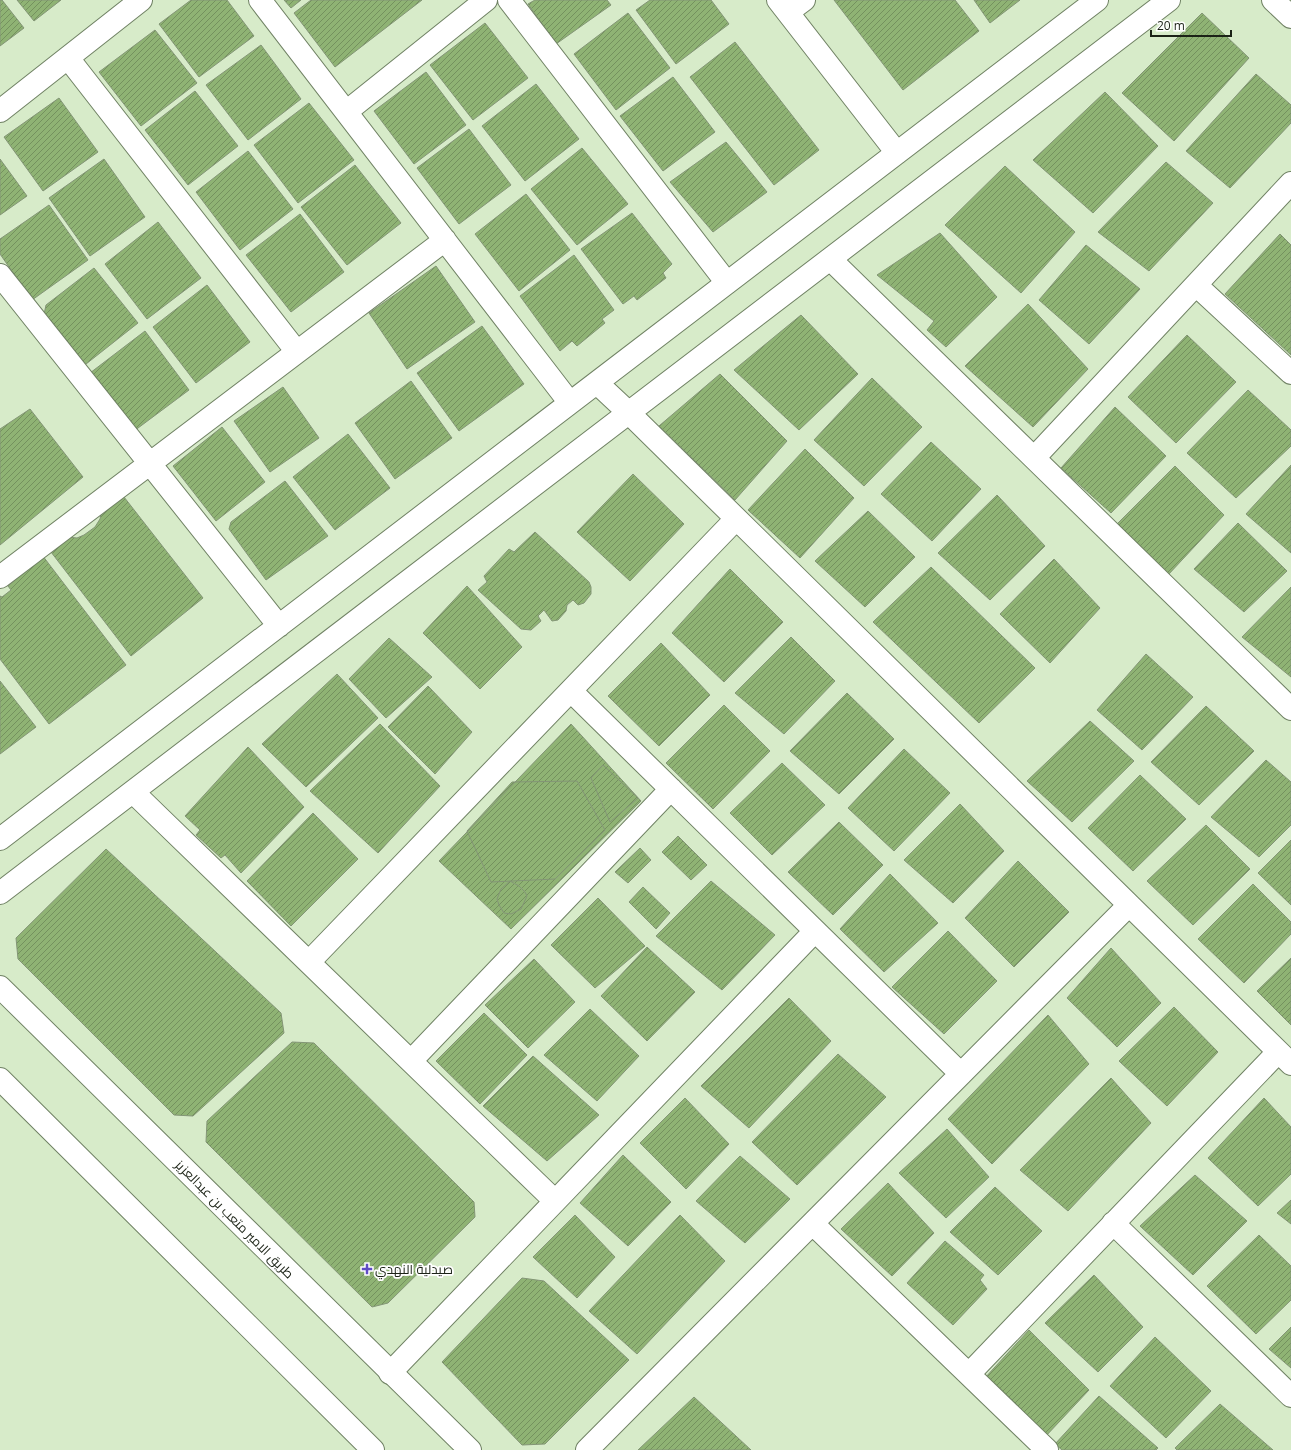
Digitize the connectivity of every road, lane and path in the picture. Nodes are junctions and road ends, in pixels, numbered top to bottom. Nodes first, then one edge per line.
1 (141, 0) edge
2 (260, 0) edge
3 (486, 0) edge
4 (509, 0) edge
5 (1097, 0) edge
6 (1169, 0) edge
7 (1273, 0) edge
8 (790, 4) edge
9 (1291, 17) edge
10 (68, 58) junction
11 (0, 111) edge
12 (346, 112) junction
13 (897, 153) junction
14 (1291, 183) edge
15 (445, 240) junction
16 (830, 259) junction
17 (0, 275) edge
18 (727, 283) junction
19 (1196, 285) junction
20 (297, 352) junction
21 (1291, 373) edge
22 (596, 383) junction
23 (570, 403) junction
24 (629, 412) junction
25 (1034, 458) junction
26 (149, 464) junction
27 (736, 519) junction
28 (0, 577) edge
29 (279, 626) junction
30 (571, 690) junction
31 (1291, 709) edge
32 (671, 789) junction
33 (133, 792) junction
34 (0, 839) edge
35 (0, 893) edge
36 (1129, 905) junction
37 (815, 931) junction
38 (309, 962) junction
39 (0, 986) edge
40 (1285, 1058) edge
41 (411, 1061) junction
42 (961, 1074) junction
43 (0, 1079) edge
44 (555, 1201) junction
45 (813, 1224) junction
46 (1113, 1224) junction
47 (390, 1373) junction
48 (969, 1374) junction
49 (1291, 1396) edge
50 (373, 1450) edge
51 (470, 1450) edge
52 (587, 1450) edge
53 (1047, 1450) edge

1 - 10 street
2 - 12 street
3 - 12 street
4 - 18 street
5 - 13 street
6 - 16 street
7 - 9 street
8 - 13 street
10 - 11 street
10 - 20 street
12 - 15 street
13 - 18 street
14 - 19 street
15 - 20 street
15 - 23 street
16 - 24 street
16 - 25 street
17 - 26 street
18 - 22 street
19 - 21 street
19 - 25 street
20 - 26 street
22 - 23 street
22 - 24 street
23 - 29 street
24 - 27 street
24 - 33 street
25 - 31 street
26 - 28 street
26 - 29 street
27 - 30 street
27 - 36 street
29 - 34 street
30 - 32 street
30 - 38 street
32 - 37 street
32 - 41 street
33 - 35 street
33 - 38 street
36 - 40 street
36 - 42 street
37 - 42 street
37 - 44 street
38 - 41 street
39 - 47 street, طريق الامير متعب بن عبدالعزيز
40 - 46 street
41 - 44 street
42 - 45 street
43 - 50 street
44 - 47 street
45 - 48 street
45 - 52 street
46 - 48 street
46 - 49 street
47 - 51 street, طريق الامير متعب بن عبدالعزيز
48 - 53 street

